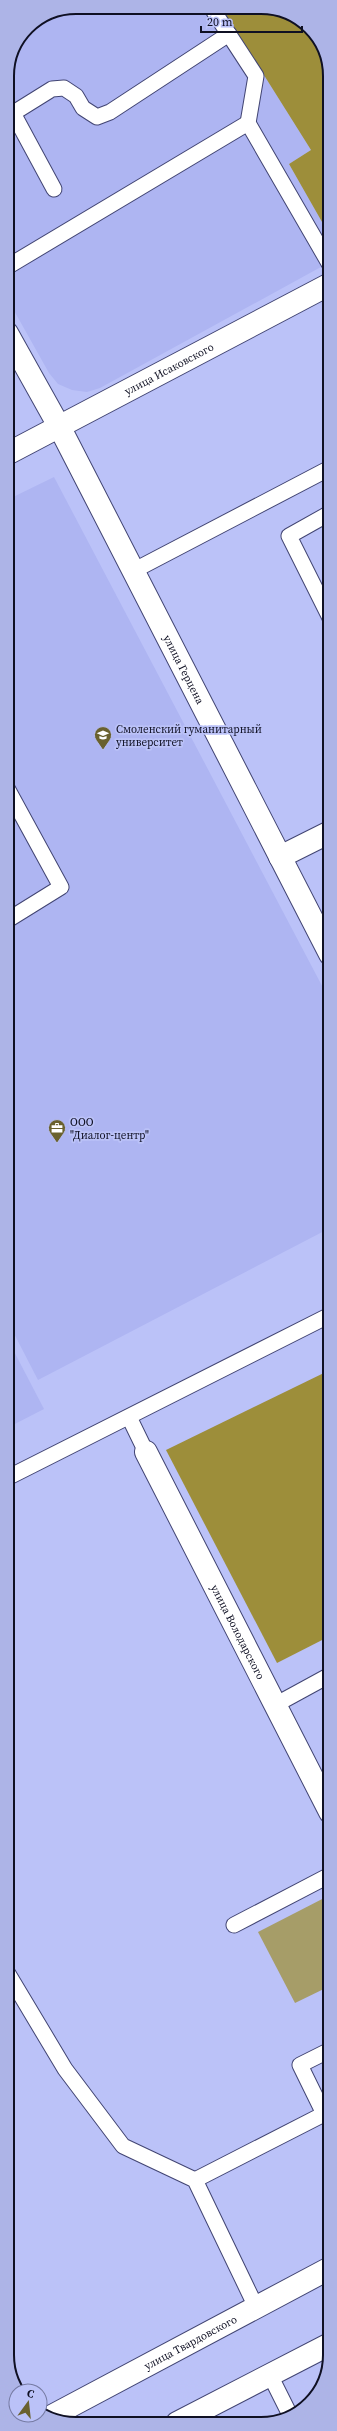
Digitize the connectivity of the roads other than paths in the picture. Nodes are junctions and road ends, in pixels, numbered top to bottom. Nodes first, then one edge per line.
1 (216, 14) edge
2 (229, 34) junction
3 (14, 112) edge
4 (14, 122) edge
5 (248, 123) junction
6 (54, 189) dead end
7 (323, 253) edge
8 (14, 263) edge
9 (323, 288) edge
10 (14, 346) edge
11 (60, 428) junction
12 (14, 451) edge
13 (323, 472) edge
14 (323, 517) edge
15 (133, 571) junction
16 (323, 604) edge
17 (14, 801) edge
18 (323, 836) edge
19 (280, 857) junction
20 (14, 916) edge
21 (323, 940) edge
22 (323, 1319) edge
23 (129, 1417) junction
24 (146, 1452) joint
25 (14, 1474) edge
26 (323, 1679) edge
27 (275, 1705) junction
28 (323, 1798) edge
29 (323, 1879) edge
30 (234, 1925) dead end
31 (14, 1984) edge
32 (323, 2054) edge
33 (323, 2112) edge
34 (323, 2115) edge
35 (195, 2180) junction
36 (323, 2272) edge
37 (256, 2307) junction
38 (323, 2348) edge
39 (270, 2375) junction
40 (288, 2411) edge
41 (55, 2413) edge
42 (189, 2417) edge

1 - 2 lane
2 - 3 lane
2 - 5 lane
4 - 6 lane
5 - 7 lane
5 - 8 lane
9 - 11 street, улица Исаковского
10 - 11 street, улица Герцена
11 - 12 street, улица Исаковского
11 - 15 street, улица Герцена
13 - 15 lane
14 - 16 lane
15 - 19 street, улица Герцена
17 - 20 lane
18 - 19 street
19 - 21 street, улица Герцена
22 - 23 lane
23 - 24 lane
23 - 25 lane
24 - 27 street, улица Володарского
26 - 27 lane
27 - 28 street, улица Володарского
29 - 30 lane
31 - 35 lane
32 - 33 lane
34 - 35 lane
35 - 37 lane
36 - 37 street, улица Твардовского
37 - 41 street, улица Твардовского
38 - 39 street
39 - 40 lane
39 - 42 street

